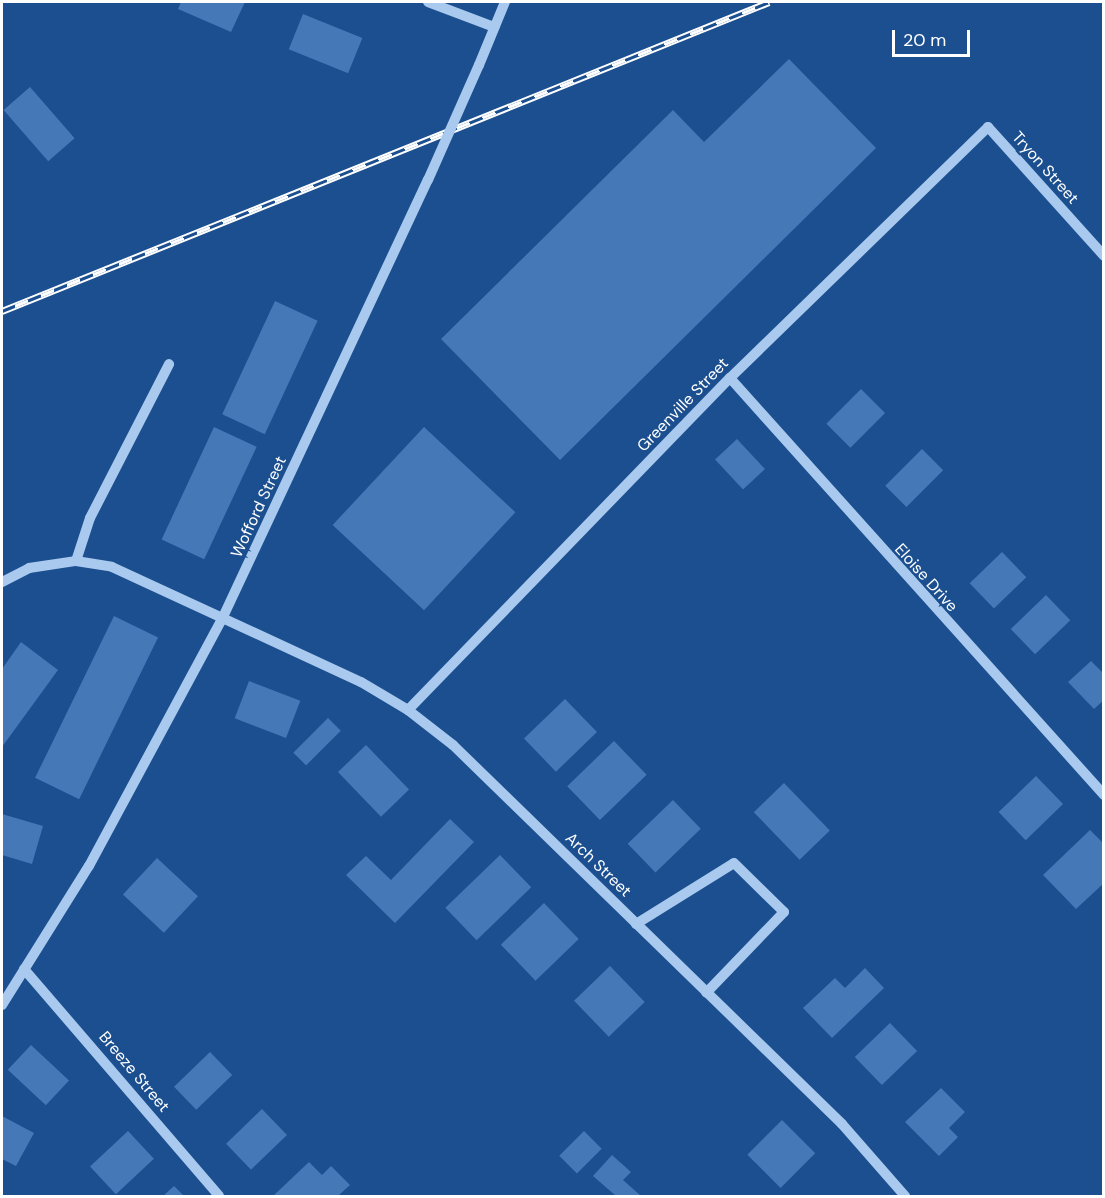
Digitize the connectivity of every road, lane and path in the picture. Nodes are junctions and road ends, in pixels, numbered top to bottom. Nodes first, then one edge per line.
1 (428, 2) edge
2 (505, 2) edge
3 (494, 27) junction
4 (988, 127) joint
5 (1104, 256) edge
6 (169, 364) dead end
7 (729, 378) junction
8 (76, 561) junction
9 (2, 582) edge
10 (223, 617) junction
11 (408, 710) junction
12 (1104, 795) edge
13 (636, 924) junction
14 (24, 969) junction
15 (706, 993) junction
16 (2, 1005) edge
17 (219, 1197) edge
18 (904, 1197) edge

1 - 3 street
2 - 3 street, Wofford Street
3 - 10 street, Wofford Street, bridge
4 - 5 street, Tryon Street
4 - 7 street, Greenville Street
6 - 8 street
7 - 11 street, Greenville Street
7 - 12 street, Eloise Drive
8 - 9 street, Arch Street
8 - 10 street, Arch Street
10 - 11 street, Arch Street
10 - 14 street, Wofford Street
11 - 13 street, Arch Street
13 - 15 street, Arch Street
13 - 15 street
14 - 16 street, Wofford Street
14 - 17 street, Breeze Street
15 - 18 street, Arch Street

